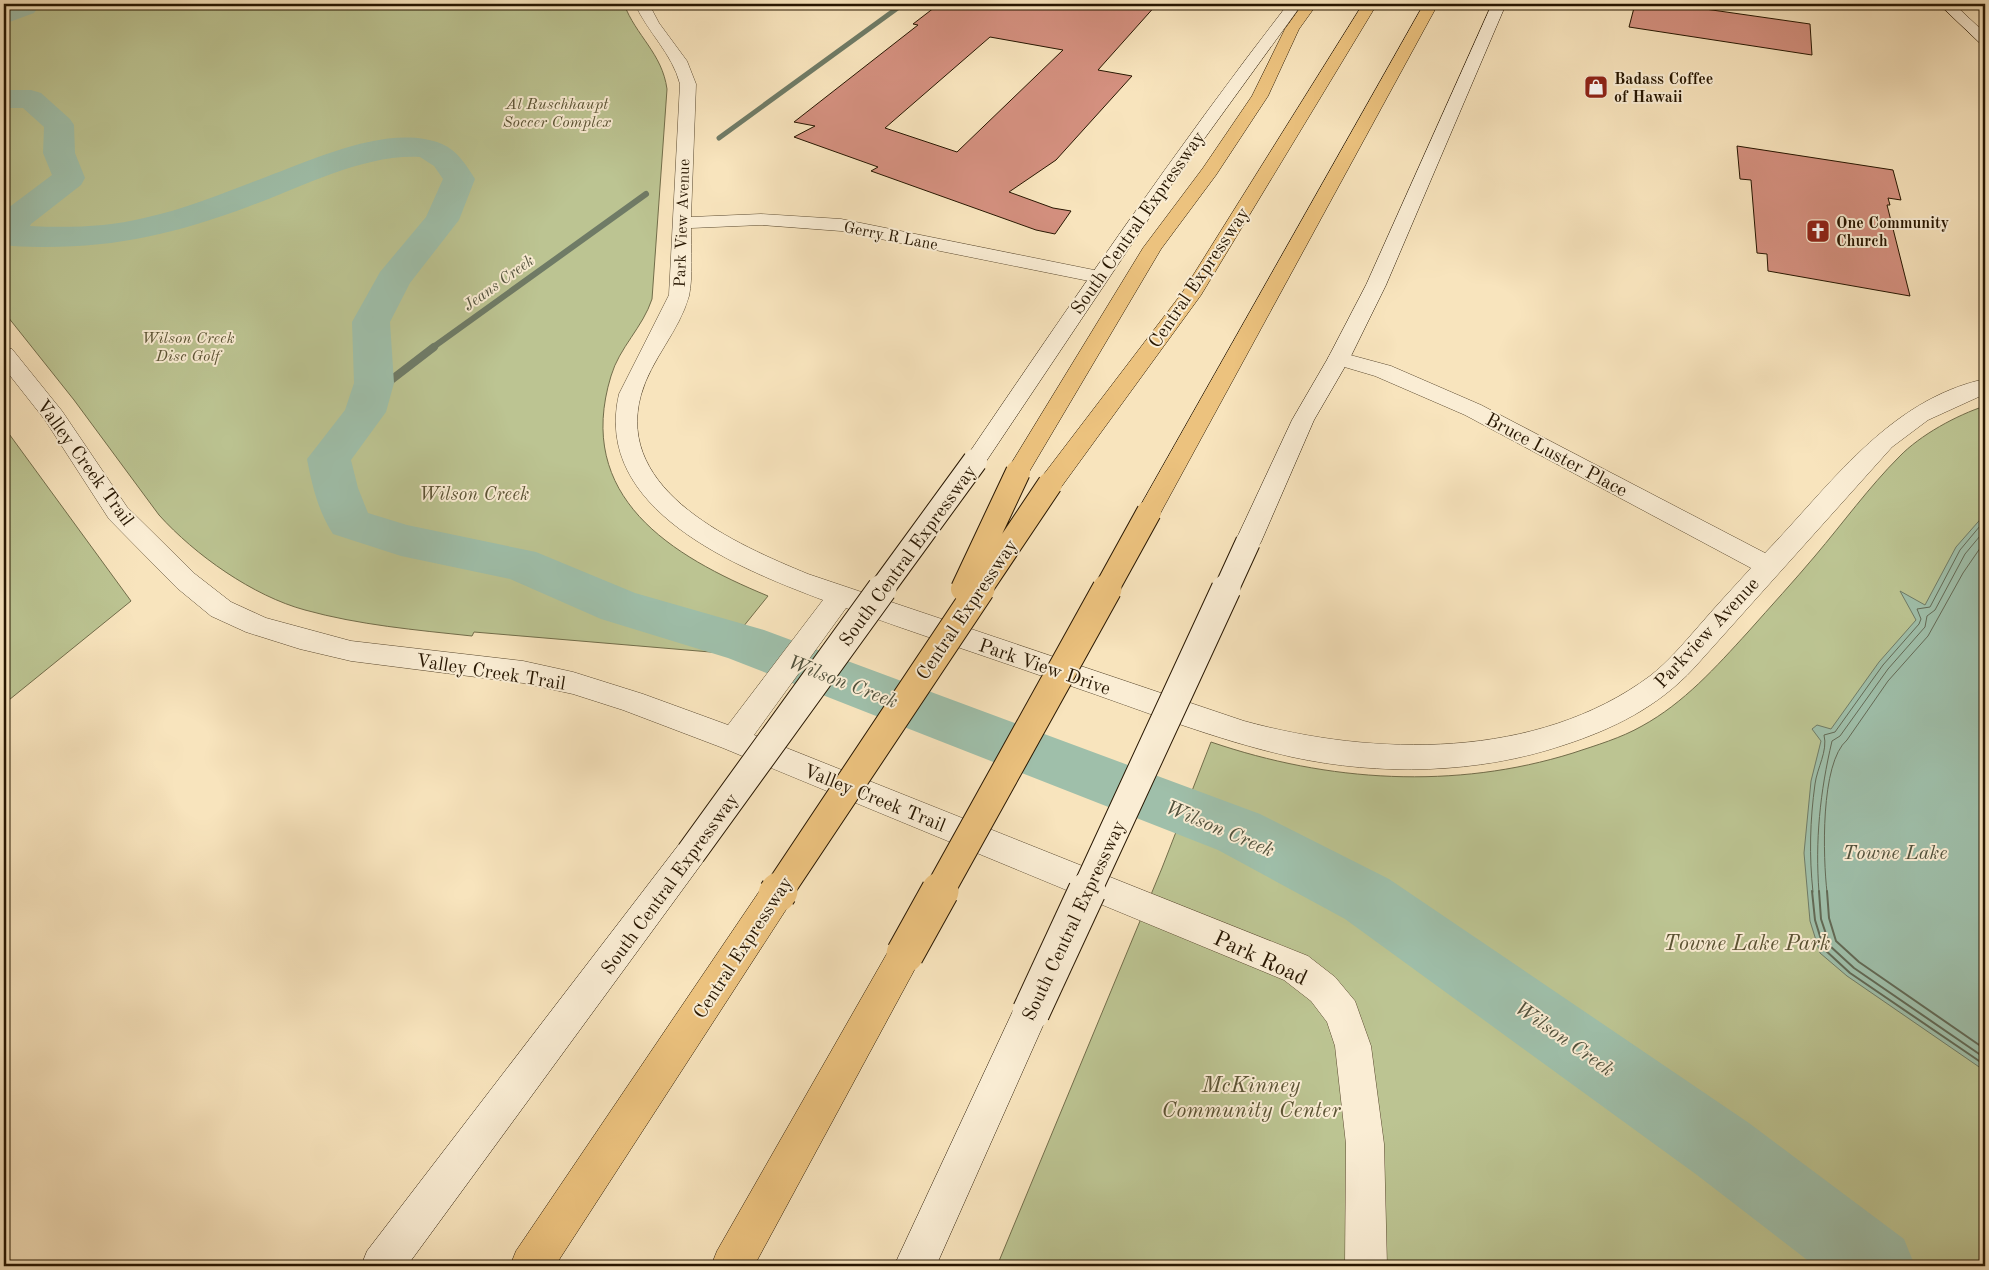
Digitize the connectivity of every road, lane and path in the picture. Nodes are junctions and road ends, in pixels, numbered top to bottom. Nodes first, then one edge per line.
1 (642, 4) edge
2 (1295, 4) edge
3 (1310, 4) edge
4 (1370, 4) edge
5 (1431, 4) edge
6 (1499, 4) edge
7 (1946, 4) edge
8 (1985, 40) edge
9 (681, 223) junction
10 (1099, 277) junction
11 (4, 354) edge
12 (1339, 358) junction
13 (1985, 386) edge
14 (1768, 566) junction
15 (840, 596) junction
16 (925, 670) junction
17 (1221, 726) joint
18 (734, 740) junction
19 (1126, 899) joint
20 (382, 1266) edge
21 (531, 1266) edge
22 (732, 1266) edge
23 (915, 1266) edge
24 (1366, 1266) edge

1 - 9 street, Park View Avenue
2 - 10 street, South Central Expressway
3 - 16 highway, bridge
4 - 16 highway, Central Expressway, bridge
5 - 22 highway, bridge
6 - 12 street, South Central Expressway
7 - 8 street
9 - 10 street, Gerry R Lane
9 - 15 street, Park View Avenue
10 - 20 street, South Central Expressway, bridge
11 - 18 street, Valley Creek Trail
12 - 14 street, Bruce Luster Place
12 - 23 street, South Central Expressway, bridge
13 - 14 street, Parkview Avenue
14 - 17 street, Parkview Avenue
15 - 17 street, Park View Drive
15 - 18 street
16 - 21 highway, Central Expressway, bridge
18 - 19 street, Valley Creek Trail
19 - 24 street, Park Road

